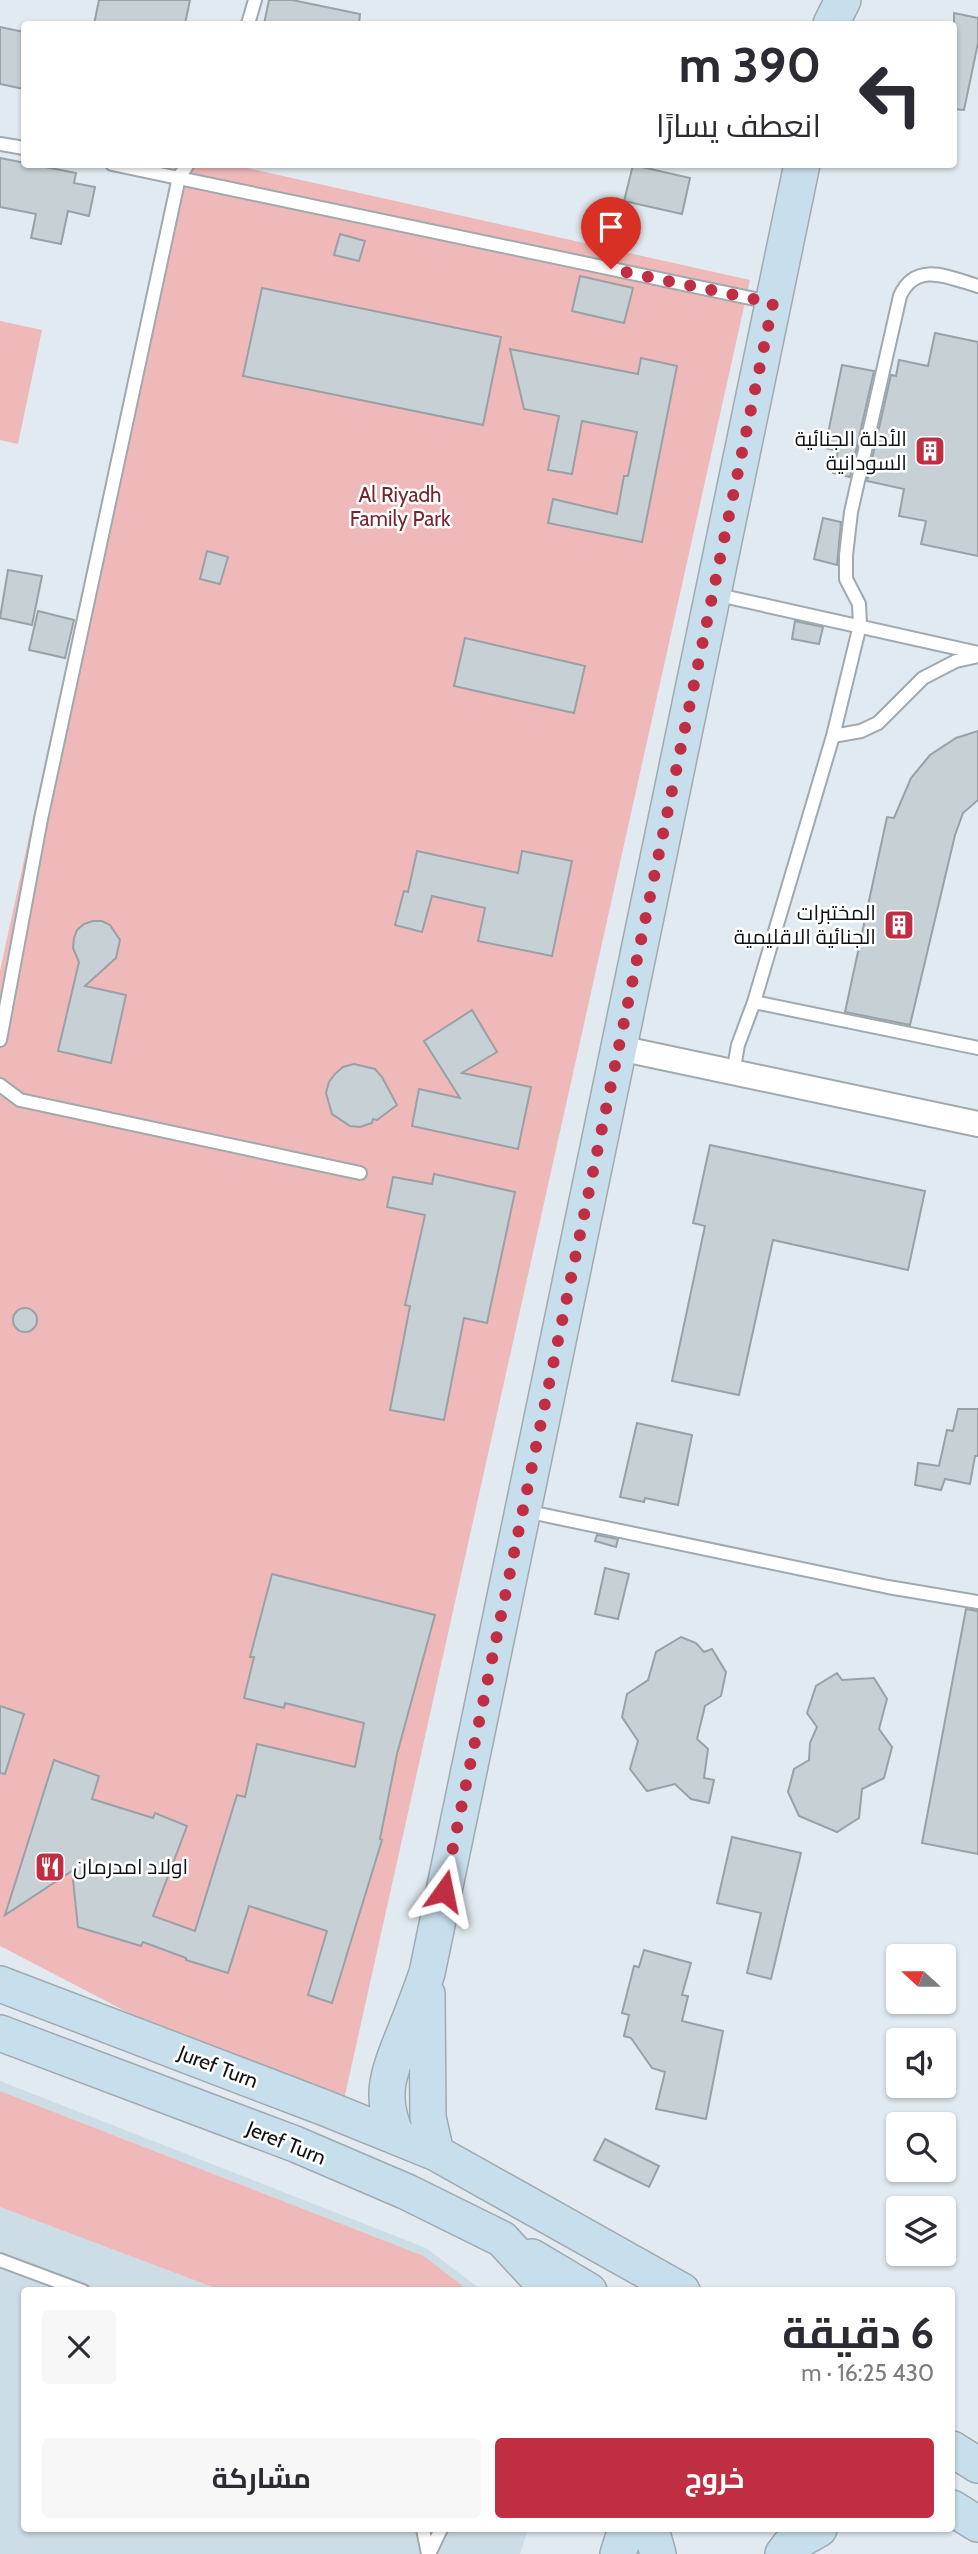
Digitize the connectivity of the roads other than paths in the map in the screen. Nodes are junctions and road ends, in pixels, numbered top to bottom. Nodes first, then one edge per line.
1 (254, 0) edge
2 (828, 0) edge
3 (843, 0) edge
4 (249, 21) edge
5 (831, 21) edge
6 (832, 21) edge
7 (0, 144) edge
8 (21, 148) edge
9 (133, 168) edge
10 (185, 168) edge
11 (801, 168) edge
12 (179, 177) junction
13 (978, 286) edge
14 (773, 303) junction
15 (713, 594) junction
16 (860, 625) junction
17 (978, 654) edge
18 (833, 736) junction
19 (754, 1002) junction
20 (0, 1040) edge
21 (619, 1048) junction
22 (978, 1048) edge
23 (733, 1073) junction
24 (0, 1085) edge
25 (978, 1124) edge
26 (360, 1173) dead end
27 (523, 1511) junction
28 (978, 1602) edge
29 (427, 1973) junction
30 (0, 1984) edge
31 (0, 2033) edge
32 (397, 2137) junction
33 (436, 2153) junction
34 (502, 2239) junction
35 (0, 2260) edge
36 (72, 2287) edge
37 (546, 2287) edge
38 (582, 2287) edge
39 (675, 2287) edge
40 (955, 2451) edge
41 (978, 2465) edge
42 (955, 2510) edge
43 (978, 2524) edge
44 (424, 2532) edge
45 (439, 2532) edge
46 (625, 2532) edge
47 (651, 2532) edge
48 (774, 2532) edge
49 (814, 2532) edge
50 (428, 2554) edge
51 (618, 2554) edge
52 (658, 2554) edge
53 (766, 2554) edge
54 (783, 2554) edge

1 - 4 lane
2 - 5 street
3 - 6 street
7 - 8 lane
9 - 12 lane
10 - 12 lane
11 - 14 street
12 - 14 lane
12 - 20 lane
13 - 16 lane
14 - 15 street
15 - 16 lane
15 - 21 street
16 - 17 lane
16 - 18 lane
17 - 18 lane
18 - 19 lane
19 - 22 lane
19 - 23 lane
21 - 23 street
21 - 27 street
23 - 25 street
24 - 26 lane
27 - 28 lane
27 - 29 street
29 - 32 street
29 - 33 street
30 - 32 street, Juref Turn
31 - 34 street, Jeref Turn
32 - 33 street, Juref Turn
33 - 39 street, Juref Turn
34 - 37 street, Jeref Turn
34 - 38 street
35 - 36 lane
40 - 41 street
42 - 43 street
44 - 50 lane
45 - 50 lane
46 - 51 street
47 - 52 street
48 - 53 street
49 - 54 street

